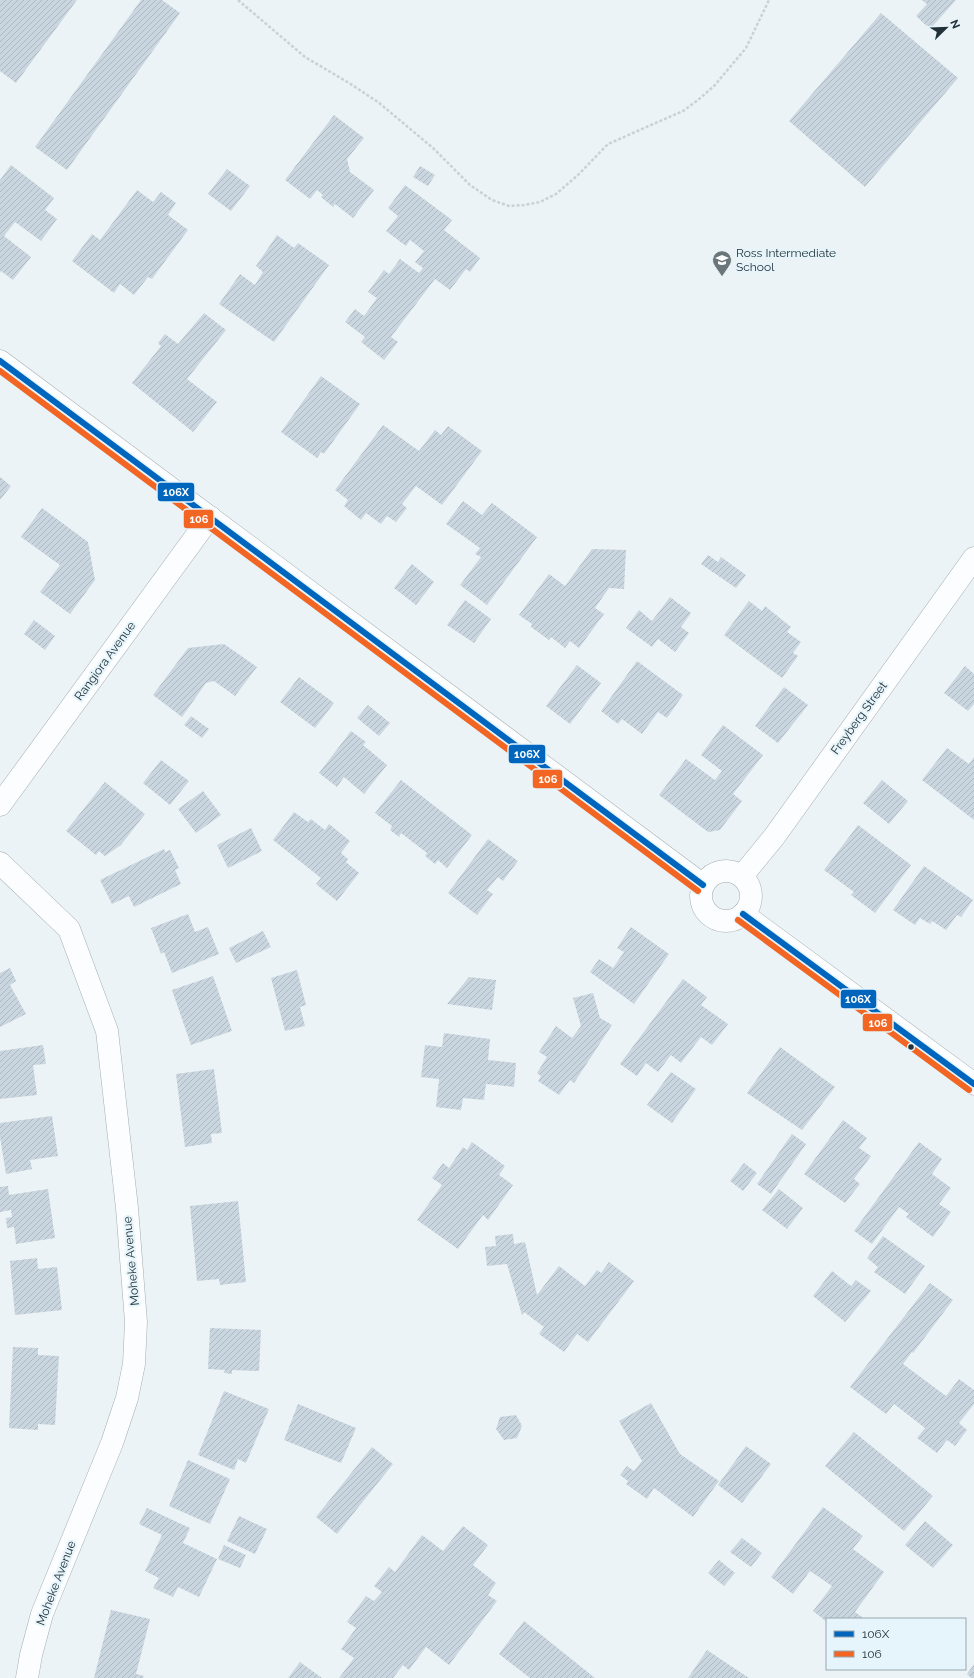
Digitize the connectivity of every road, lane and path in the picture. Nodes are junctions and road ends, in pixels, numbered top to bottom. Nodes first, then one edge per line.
1 (238, 0) edge
2 (769, 0) edge
3 (0, 361) edge
4 (210, 518) junction
5 (974, 558) edge
6 (0, 805) edge
7 (0, 863) edge
8 (742, 876) junction
9 (703, 885) junction
10 (743, 914) junction
11 (974, 1084) edge
12 (26, 1678) edge

1 - 2 path
3 - 4 street
4 - 6 street, Rangiora Avenue
4 - 9 street
5 - 8 street, Freyberg Street
7 - 12 street, Moheke Avenue
8 - 9 street
8 - 10 street
9 - 10 street
10 - 11 street

